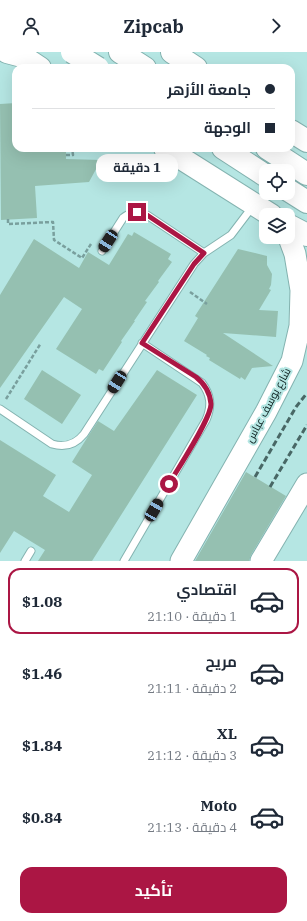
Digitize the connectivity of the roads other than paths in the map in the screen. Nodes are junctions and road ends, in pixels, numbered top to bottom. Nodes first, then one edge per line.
1 (7, 52) edge
2 (72, 52) edge
3 (90, 52) edge
4 (172, 52) edge
5 (34, 64) edge
6 (83, 64) edge
7 (92, 64) edge
8 (190, 64) edge
9 (295, 134) edge
10 (307, 141) edge
11 (171, 152) edge
12 (228, 152) edge
13 (273, 152) edge
14 (259, 172) edge
15 (307, 174) edge
16 (295, 194) edge
17 (307, 202) edge
18 (260, 208) edge
19 (259, 212) edge
20 (295, 229) edge
21 (307, 235) edge
22 (291, 244) edge
23 (102, 251) road end
24 (204, 253) junction
25 (142, 343) junction
26 (307, 356) edge
27 (0, 409) edge
28 (266, 412) junction
29 (307, 484) edge
30 (31, 551) dead end
31 (25, 561) edge
32 (124, 561) edge
33 (181, 561) edge
34 (261, 561) edge

1 - 5 main road
2 - 7 main road, bridge
3 - 6 main road
4 - 8 main road
9 - 10 main road
11 - 18 main road
12 - 14 main road
13 - 15 main road
16 - 17 main road
19 - 24 lane
20 - 21 main road
22 - 28 main road, شارع يوسف عباس
23 - 24 lane
24 - 25 lane
25 - 27 lane
25 - 32 lane
26 - 28 main road
28 - 33 main road, شارع يوسف عباس
29 - 34 main road
30 - 31 lane

